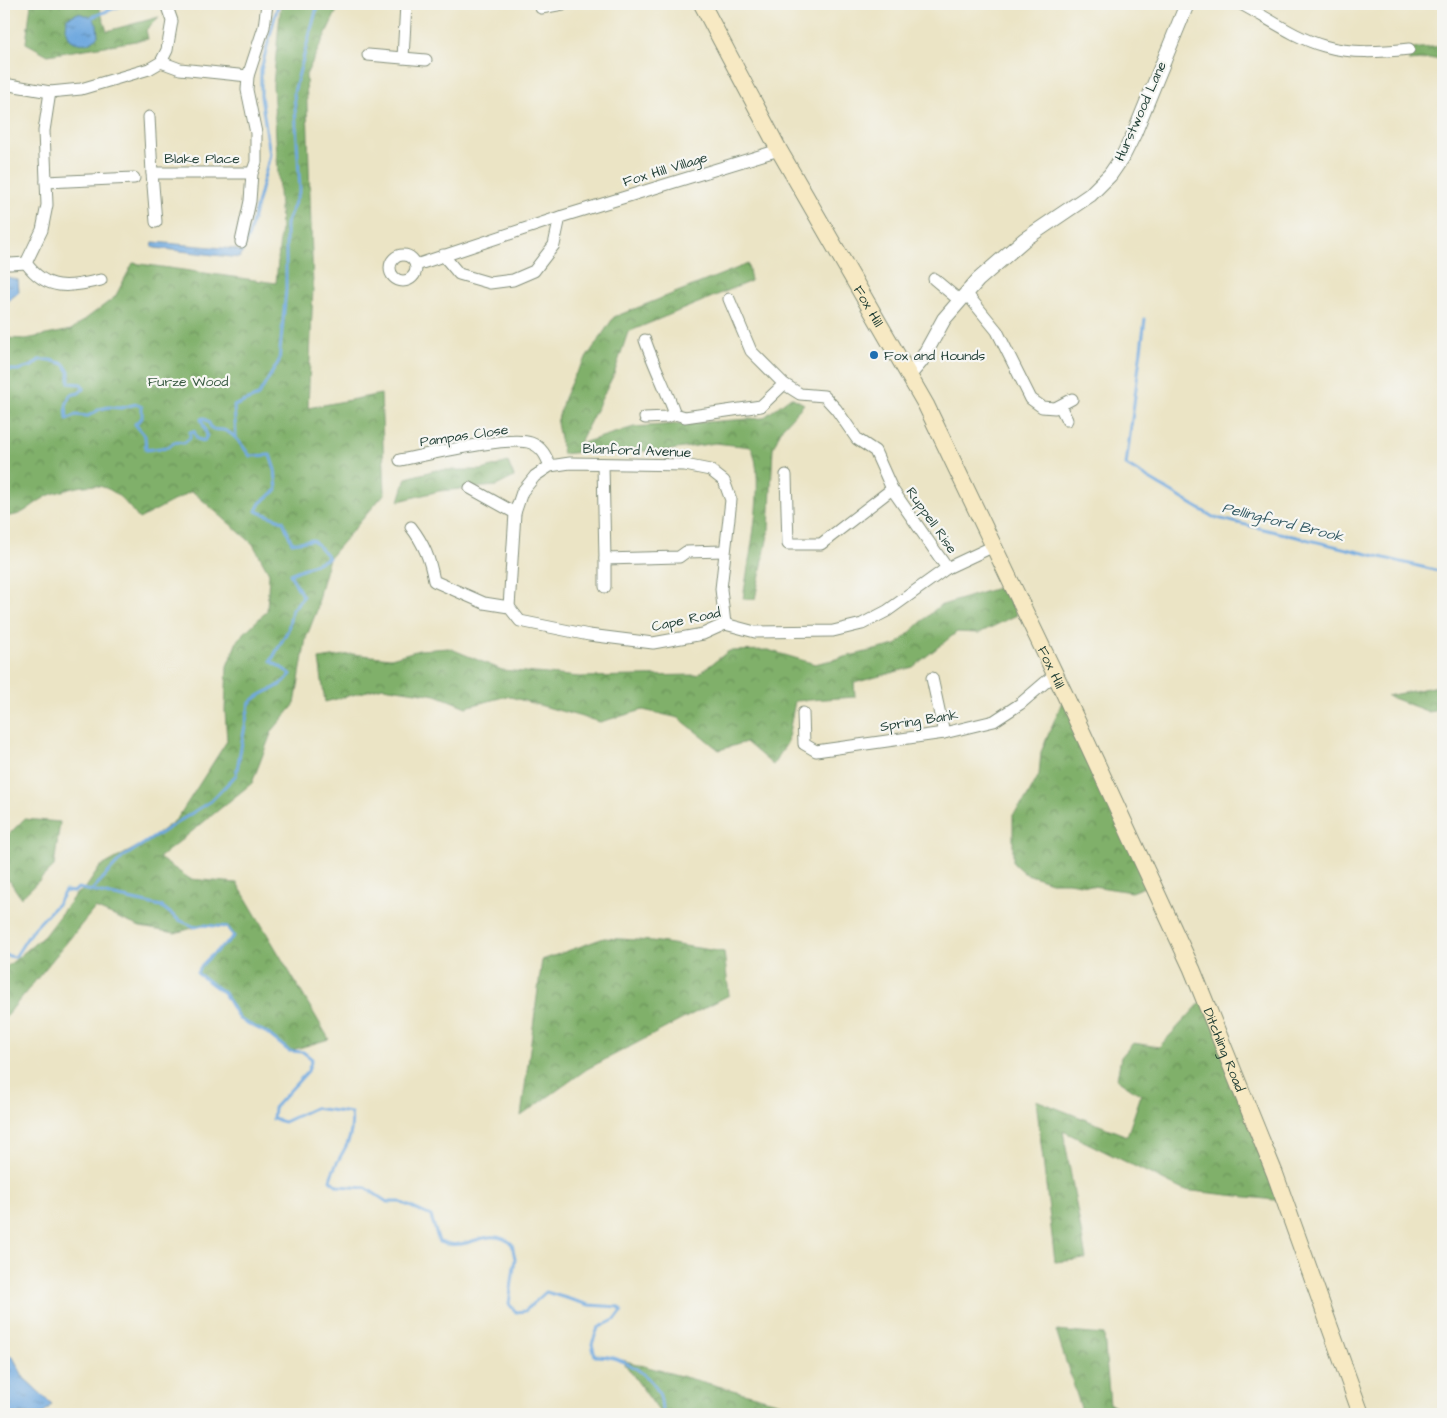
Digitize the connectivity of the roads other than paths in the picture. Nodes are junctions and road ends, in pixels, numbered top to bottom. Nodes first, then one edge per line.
1 (166, 4) edge
2 (267, 4) edge
3 (406, 4) edge
4 (563, 4) edge
5 (702, 4) edge
6 (1186, 4) edge
7 (1242, 4) edge
8 (541, 8) dead end
9 (1409, 49) dead end
10 (368, 55) dead end
11 (403, 58) junction
12 (426, 60) dead end
13 (161, 62) junction
14 (248, 76) junction
15 (4, 84) edge
16 (50, 92) junction
17 (149, 117) dead end
18 (779, 150) junction
19 (152, 173) junction
20 (252, 173) junction
21 (134, 178) dead end
22 (46, 182) junction
23 (560, 217) junction
24 (156, 222) dead end
25 (241, 242) dead end
26 (443, 255) junction
27 (4, 262) edge
28 (26, 263) junction
29 (416, 265) dead end
30 (934, 279) dead end
31 (101, 280) dead end
32 (963, 296) junction
33 (729, 299) dead end
34 (645, 340) dead end
35 (909, 375) junction
36 (784, 384) junction
37 (1072, 399) dead end
38 (1060, 406) junction
39 (674, 414) junction
40 (645, 418) dead end
41 (1067, 420) dead end
42 (400, 460) dead end
43 (603, 464) junction
44 (550, 466) junction
45 (786, 475) dead end
46 (470, 488) dead end
47 (892, 489) junction
48 (515, 513) junction
49 (411, 528) dead end
50 (994, 546) junction
51 (724, 551) junction
52 (605, 559) junction
53 (947, 568) junction
54 (605, 588) dead end
55 (509, 607) junction
56 (725, 624) junction
57 (1055, 674) junction
58 (932, 678) dead end
59 (1065, 694) joint
60 (803, 713) dead end
61 (944, 733) junction
62 (1361, 1414) edge

1 - 13 street
2 - 14 street
3 - 11 street
4 - 8 street
5 - 18 main road, Fox Hill
6 - 32 street, Hurstwood Lane
7 - 9 street
10 - 11 street
11 - 12 street
13 - 14 street
13 - 16 street
14 - 20 street
15 - 16 street
16 - 22 street
17 - 19 street, Blake Place
18 - 23 street, Fox Hill Village
18 - 35 main road, Fox Hill
19 - 20 street, Blake Place
19 - 24 street, Blake Place
20 - 25 street
21 - 22 street
22 - 28 street
23 - 26 street, Fox Hill Village
23 - 26 street
26 - 29 street, Fox Hill Village
27 - 28 street
28 - 31 street
30 - 32 street
32 - 35 street, Hurstwood Lane
32 - 38 street
33 - 36 street, Ruppell Rise
34 - 39 street
35 - 50 main road, Fox Hill
36 - 39 street
36 - 47 street, Ruppell Rise
37 - 38 street
38 - 41 street
39 - 40 street
42 - 44 street, Pampas Close
43 - 44 street, Blanford Avenue
43 - 51 street, Blanford Avenue
43 - 52 street
44 - 48 street
45 - 47 street, Ruppell Rise
46 - 48 street
47 - 53 street, Ruppell Rise
48 - 55 street
49 - 55 street
50 - 53 street, Cape Road
50 - 57 main road, Fox Hill
51 - 52 street
51 - 56 street, Blanford Avenue
52 - 54 street
53 - 56 street, Cape Road
55 - 56 street, Cape Road
57 - 59 main road, Fox Hill
57 - 61 street, Spring Bank
58 - 61 street
59 - 62 main road, Ditchling Road
60 - 61 street, Spring Bank

